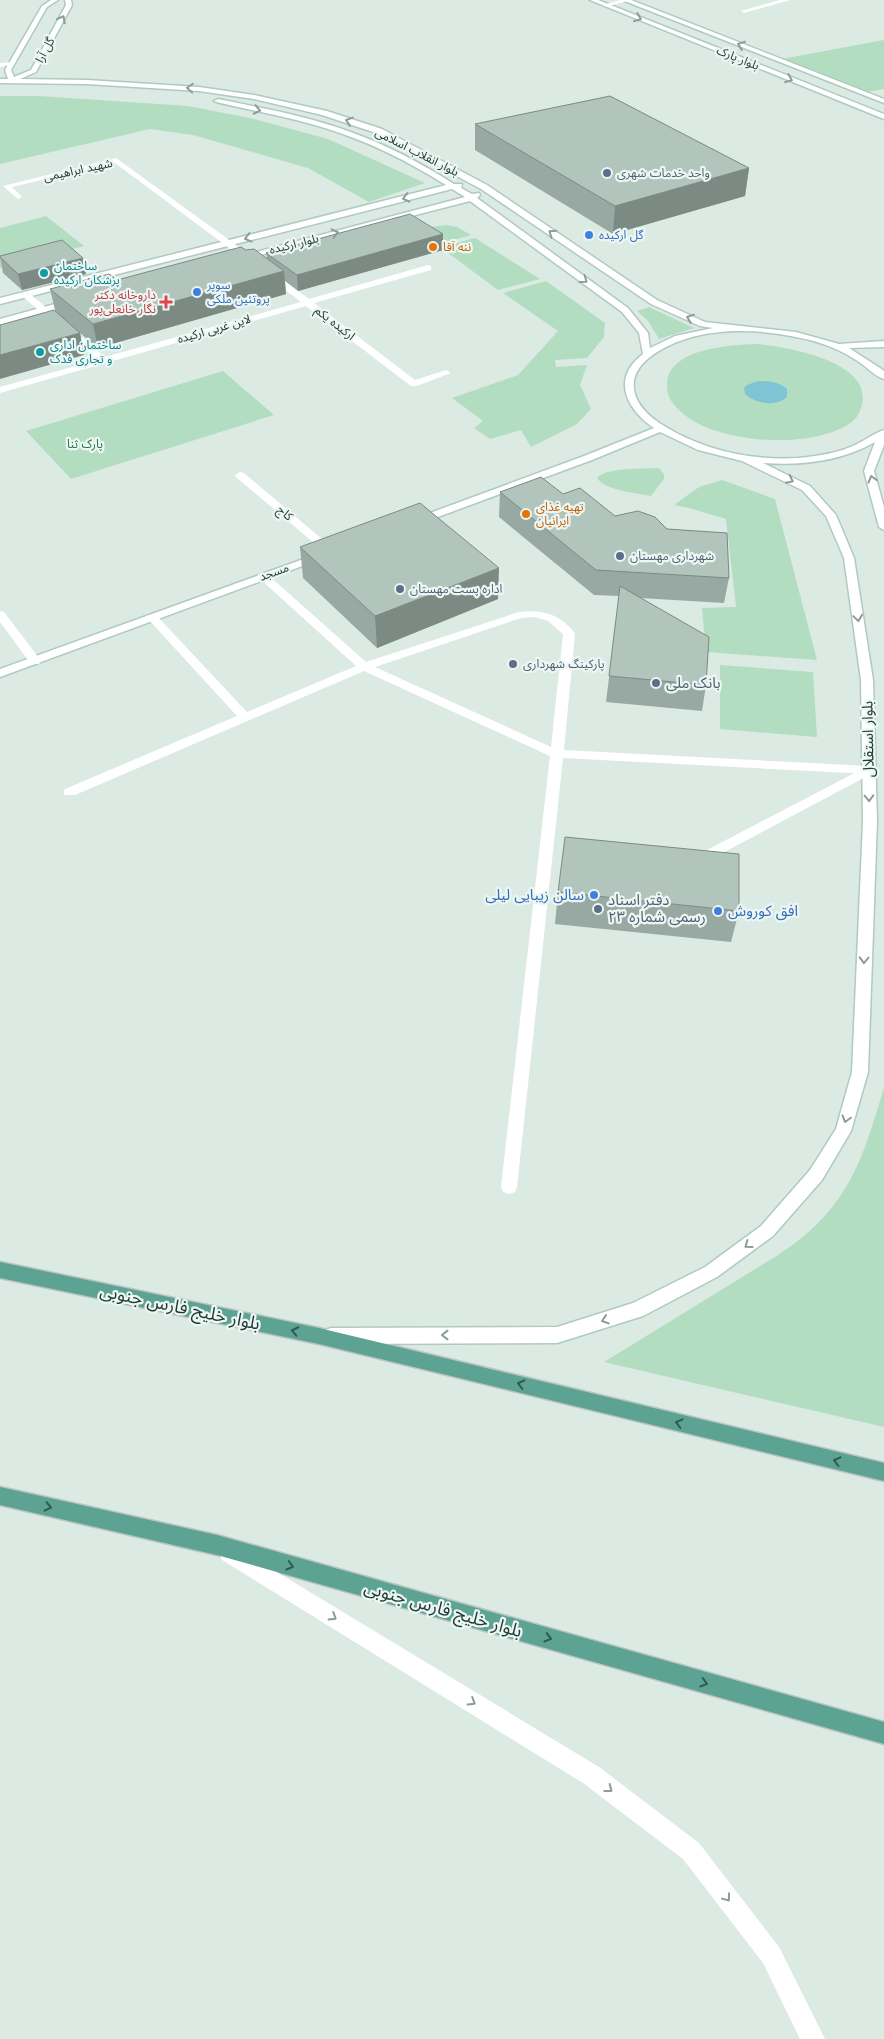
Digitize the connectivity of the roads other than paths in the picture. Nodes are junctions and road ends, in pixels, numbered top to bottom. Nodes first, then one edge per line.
1 (55, 0) edge
2 (68, 0) edge
3 (592, 0) edge
4 (627, 0) edge
5 (787, 0) edge
6 (606, 5) junction
7 (744, 11) dead end
8 (12, 64) junction
9 (0, 65) edge
10 (0, 81) edge
11 (7, 85) edge
12 (88, 91) dead end
13 (98, 92) dead end
14 (177, 96) dead end
15 (206, 100) dead end
16 (884, 102) edge
17 (884, 117) edge
18 (453, 186) junction
19 (484, 187) junction
20 (18, 197) dead end
21 (472, 198) junction
22 (228, 243) junction
23 (246, 256) junction
24 (236, 259) edge
25 (428, 268) dead end
26 (26, 295) junction
27 (82, 300) edge
28 (0, 302) edge
29 (308, 302) junction
30 (44, 310) junction
31 (0, 322) edge
32 (737, 329) junction
33 (884, 344) edge
34 (838, 346) junction
35 (647, 354) junction
36 (103, 360) junction
37 (446, 373) dead end
38 (884, 376) edge
39 (0, 390) edge
40 (659, 428) junction
41 (884, 433) edge
42 (746, 458) junction
43 (240, 475) dead end
44 (402, 526) edge
45 (884, 527) edge
46 (336, 550) joint
47 (263, 576) junction
48 (0, 614) edge
49 (152, 616) junction
50 (35, 661) junction
51 (364, 667) junction
52 (0, 674) edge
53 (245, 718) junction
54 (557, 754) junction
55 (868, 770) junction
56 (70, 792) dead end
57 (870, 821) junction
58 (884, 822) edge
59 (710, 854) edge
60 (509, 1187) dead end
61 (0, 1270) edge
62 (318, 1336) junction
63 (884, 1472) edge
64 (0, 1496) edge
65 (217, 1545) junction
66 (884, 1733) edge
67 (813, 2039) edge

1 - 8 street, گل آرا
11 -> 2 street, گل آرا
3 - 6 street, بلوار پارک
4 - 6 street
16 -> 4 street, بلوار پارک
5 - 7 street
6 -> 17 street, بلوار پارک
8 - 9 street
8 - 11 street, گل آرا
10 - 11 street, بلوار انقلاب اسلامی
11 - 12 street, بلوار انقلاب اسلامی
19 -> 11 street, بلوار انقلاب اسلامی
13 - 14 street
15 -> 18 street, بلوار انقلاب اسلامی
18 - 19 street
18 - 21 street, بلوار انقلاب اسلامی
18 -> 22 street, بلوار ارکیده
19 - 21 street
32 -> 19 street, بلوار انقلاب اسلامی
20 - 22 street, شهید ابراهیمی
23 -> 21 street, بلوار ارکیده
21 -> 35 street, بلوار انقلاب اسلامی
22 - 23 street, ارکیده یکم
22 - 26 street, بلوار ارکیده
23 - 24 street, بلوار ارکیده
23 - 29 street, ارکیده یکم
25 - 29 street, لاین غربی ارکیده
26 - 28 street, بلوار ارکیده
26 - 30 street
27 - 30 street
29 - 36 street, لاین غربی ارکیده
29 - 37 street, ارکیده یکم
30 - 31 street
30 - 36 street
32 - 34 street
32 - 35 street
33 - 34 street
34 - 38 street
35 - 40 street
36 - 39 street, لاین غربی ارکیده
40 - 42 street
40 - 44 street
41 - 42 street
45 -> 41 street
42 -> 55 street, بلوار استقلال
43 - 46 street, کاج
46 - 47 street, مسجد
47 - 49 street, مسجد
47 - 51 street
48 - 50 street
49 - 50 street, مسجد
49 - 53 street
50 - 52 street, مسجد
51 - 53 street
51 - 54 street
51 - 54 street
53 - 56 street
54 - 55 street
54 - 60 street
55 -> 57 street, بلوار استقلال
55 - 59 street
57 - 58 street
57 -> 62 street, بلوار استقلال
62 -> 61 main road, بلوار خلیج فارس جنوبی
63 -> 62 main road, بلوار خلیج فارس جنوبی
64 -> 65 main road, بلوار خلیج فارس جنوبی
65 -> 66 main road, بلوار خلیج فارس جنوبی
65 -> 67 street

